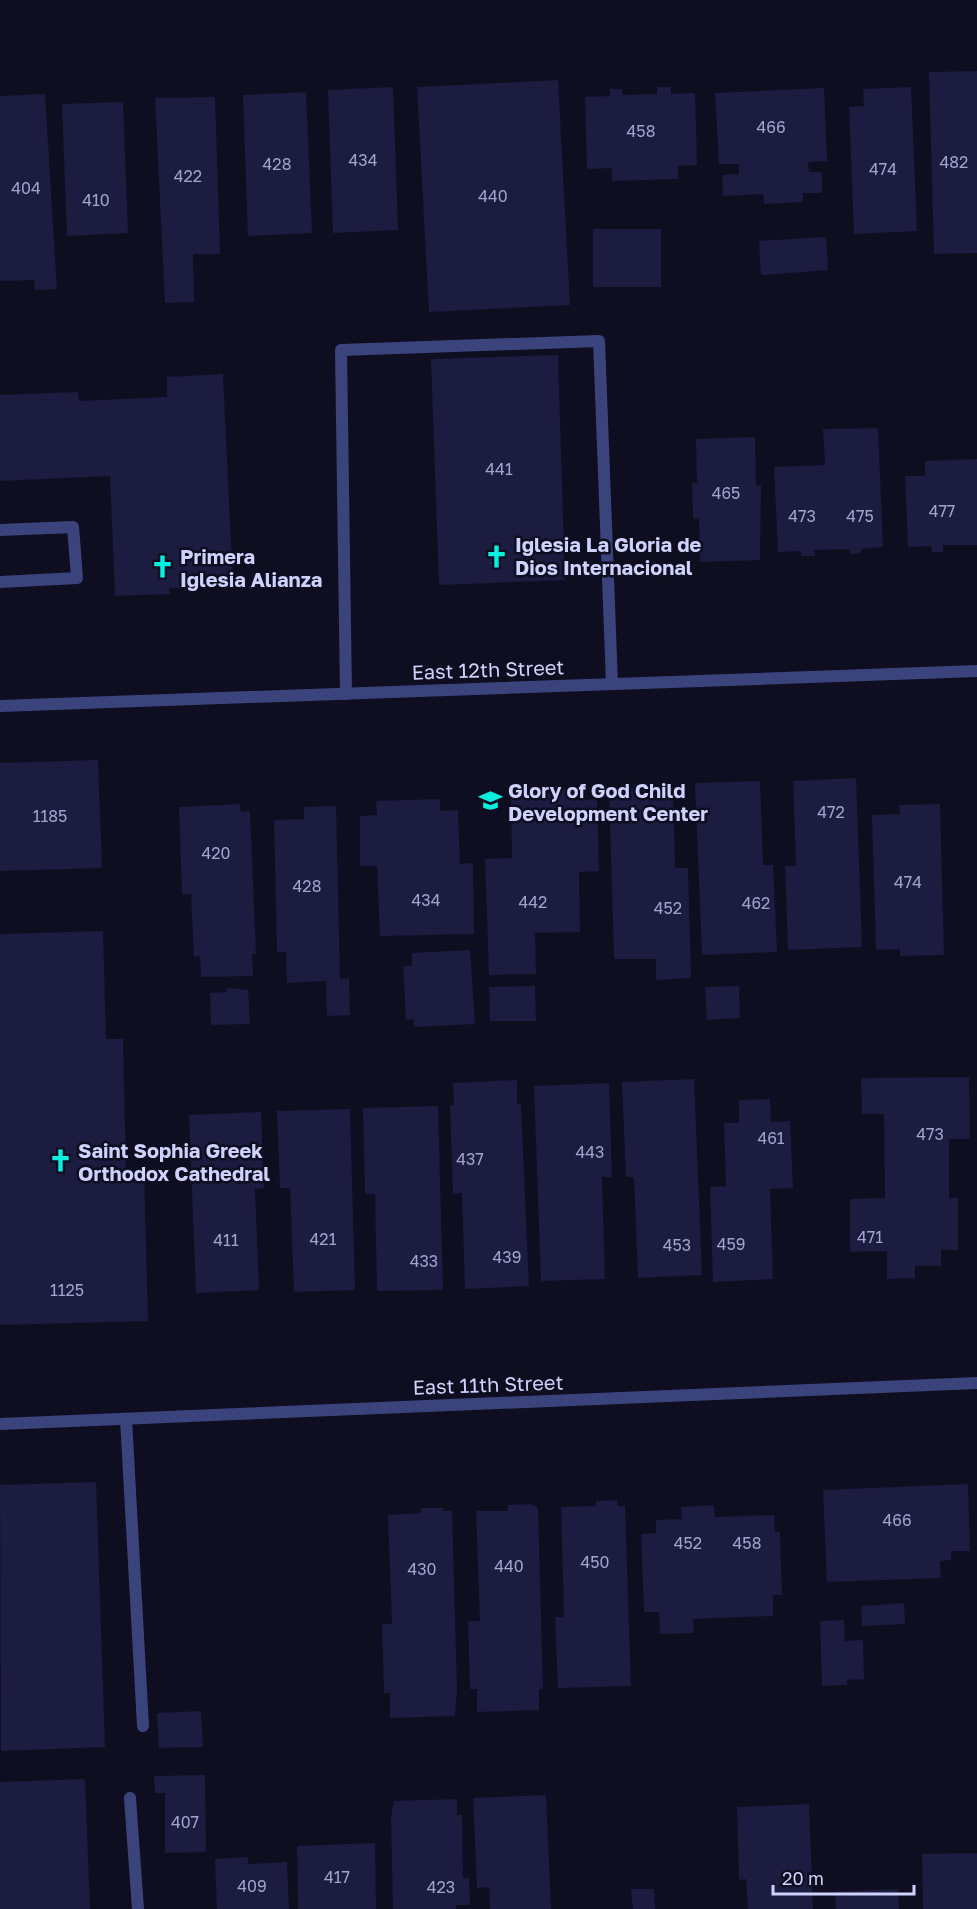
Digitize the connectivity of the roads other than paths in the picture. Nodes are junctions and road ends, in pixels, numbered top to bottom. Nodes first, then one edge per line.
1 (0, 530) edge
2 (0, 582) edge
3 (977, 671) edge
4 (612, 684) junction
5 (346, 694) junction
6 (0, 706) edge
7 (977, 1383) edge
8 (126, 1419) junction
9 (0, 1424) edge
10 (142, 1726) dead end
11 (130, 1798) dead end
12 (138, 1909) edge

1 - 2 street
3 - 4 street, East 12th Street
4 - 5 street, East 12th Street
4 - 5 street
5 - 6 street, East 12th Street
7 - 8 street, East 11th Street
8 - 9 street, East 11th Street
8 - 10 street
11 - 12 street

